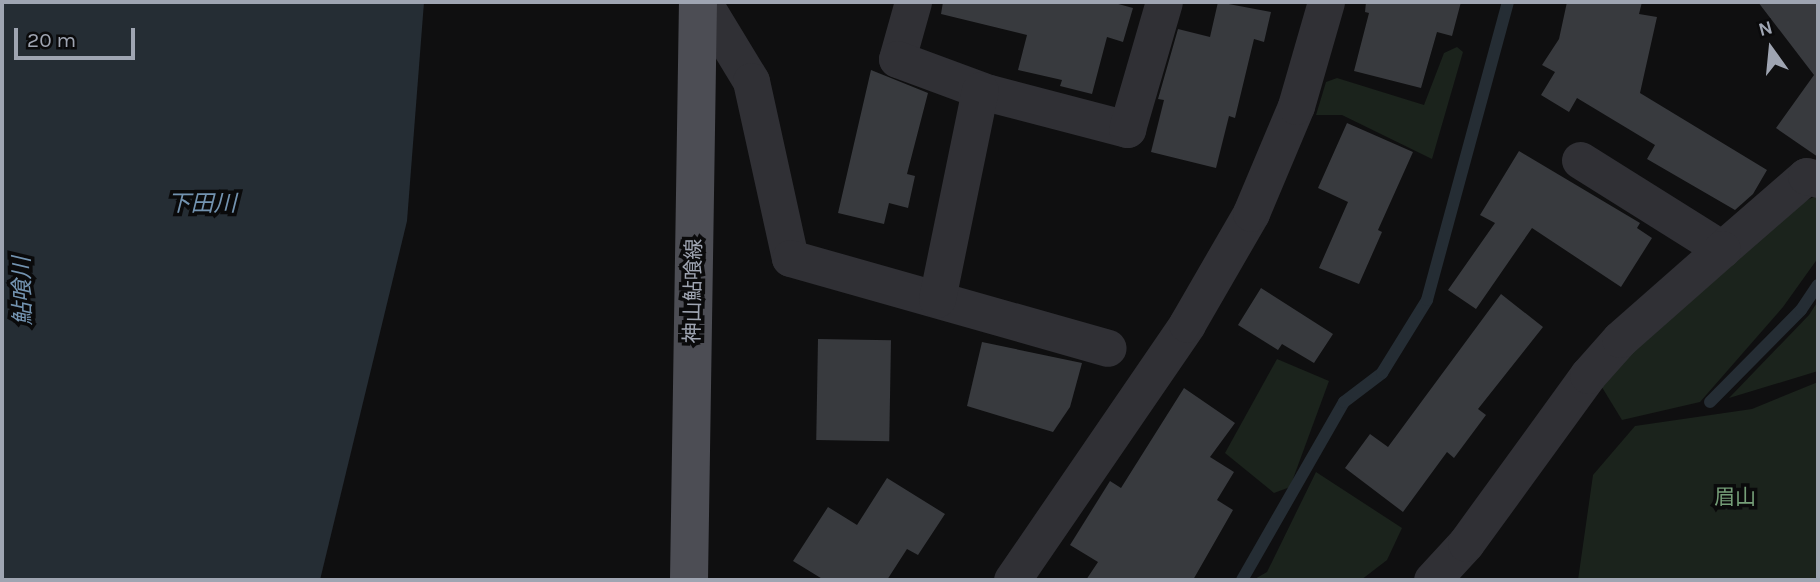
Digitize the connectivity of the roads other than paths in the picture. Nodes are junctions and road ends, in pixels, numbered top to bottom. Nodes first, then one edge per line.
1 (700, 2) edge
2 (913, 2) edge
3 (1164, 2) edge
4 (1326, 2) edge
5 (979, 90) junction
6 (1580, 160) dead end
7 (1818, 178) edge
8 (1722, 249) junction
9 (937, 299) junction
10 (1108, 348) dead end
11 (689, 580) edge
12 (1012, 580) edge
13 (1433, 580) edge

1 - 9 street
1 - 11 main road, 神山鮎喰線
2 - 5 street
3 - 5 street
4 - 12 street
5 - 9 street
6 - 8 street
7 - 8 street
8 - 13 street
9 - 10 street

